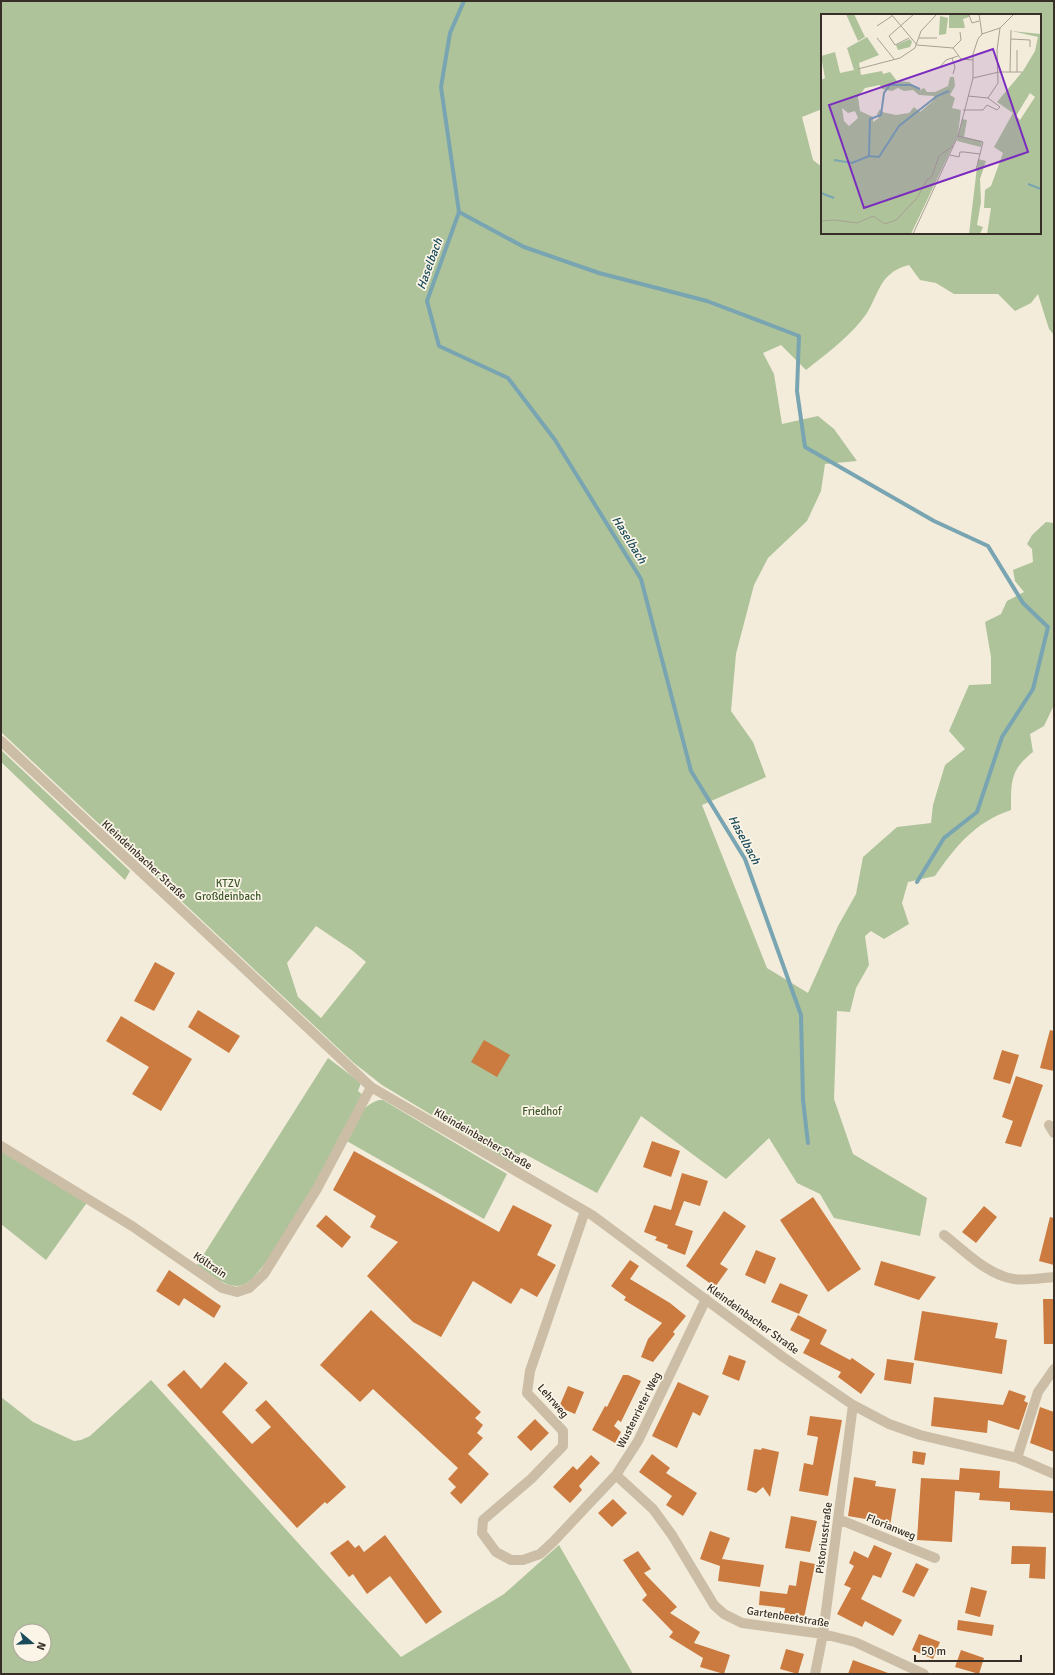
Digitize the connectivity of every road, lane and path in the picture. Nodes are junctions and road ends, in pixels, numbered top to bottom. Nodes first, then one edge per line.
1 (1, 741) edge
2 (371, 1087) junction
3 (1, 1146) edge
4 (585, 1211) junction
5 (944, 1235) dead end
6 (1054, 1278) edge
7 (706, 1299) junction
8 (1054, 1369) edge
9 (853, 1405) junction
10 (1017, 1458) junction
11 (1054, 1474) edge
12 (616, 1475) junction
13 (838, 1519) junction
14 (540, 1554) joint
15 (935, 1558) dead end
16 (823, 1634) junction
17 (815, 1674) edge
18 (924, 1674) edge

1 - 2 street, Kleindeinbacher Straße
2 - 3 street, Költrain
2 - 4 street, Kleindeinbacher Straße
4 - 7 street, Kleindeinbacher Straße
4 - 14 street, Lehrweg
5 - 6 street
7 - 9 street, Kleindeinbacher Straße
7 - 12 street, Wustenrieter Weg
8 - 10 street
9 - 10 street, Kleindeinbacher Straße
9 - 13 street, Pistoriusstraße
10 - 11 street, Kleindeinbacher Straße
12 - 14 street, Wustenrieter Weg
12 - 16 street, Gartenbeetstraße
13 - 15 street, Florianweg
13 - 16 street, Pistoriusstraße
16 - 17 street, Pistoriusstraße
16 - 18 street, Gartenbeetstraße

